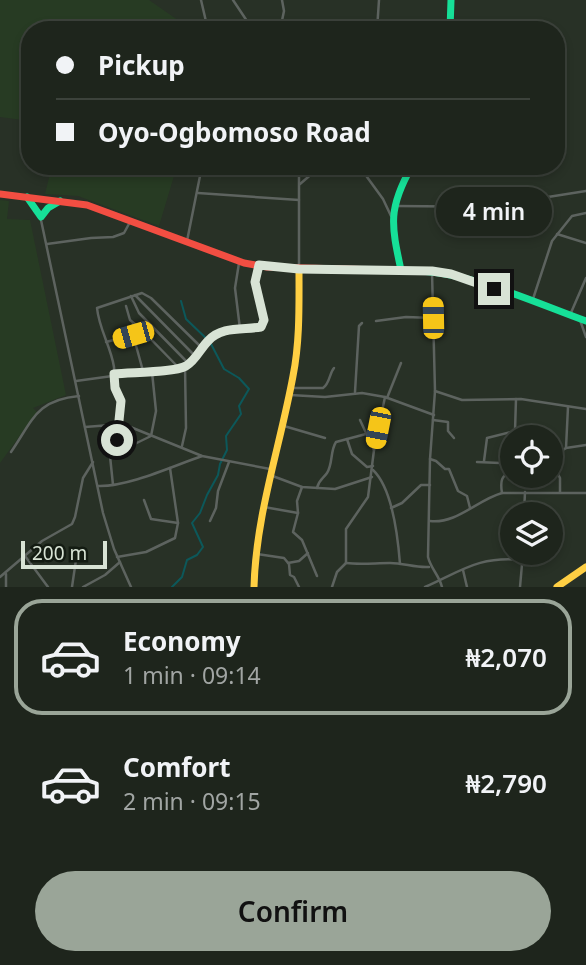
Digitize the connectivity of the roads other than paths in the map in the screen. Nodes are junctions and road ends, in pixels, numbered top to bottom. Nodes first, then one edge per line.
1 (201, 0) edge
2 (233, 0) edge
3 (282, 0) edge
4 (379, 0) edge
5 (451, 0) edge
6 (206, 21) edge
7 (245, 21) edge
8 (282, 21) edge
9 (378, 21) edge
10 (450, 21) edge
11 (201, 175) edge
12 (300, 175) edge
13 (310, 175) edge
14 (366, 175) edge
15 (408, 175) edge
16 (300, 184) junction
17 (586, 191) edge
18 (198, 192) junction
19 (0, 194) edge
20 (27, 197) junction
21 (42, 199) junction
22 (299, 200) junction
23 (61, 201) junction
24 (393, 206) junction
25 (586, 213) edge
26 (41, 215) junction
27 (131, 220) junction
28 (392, 220) junction
29 (557, 234) junction
30 (187, 242) junction
31 (586, 243) edge
32 (47, 244) junction
33 (239, 261) junction
34 (259, 265) junction
35 (299, 269) junction
36 (401, 270) junction
37 (432, 271) junction
38 (586, 278) edge
39 (133, 295) junction
40 (533, 302) junction
41 (126, 306) dead end
42 (570, 315) junction
43 (433, 318) junction
44 (583, 320) edge
45 (376, 321) dead end
46 (362, 323) dead end
47 (134, 324) junction
48 (240, 329) junction
49 (133, 335) junction
50 (586, 337) edge
51 (105, 342) junction
52 (203, 349) junction
53 (196, 357) junction
54 (401, 363) dead end
55 (187, 365) junction
56 (179, 368) junction
57 (334, 368) dead end
58 (143, 371) junction
59 (152, 371) junction
60 (114, 374) junction
61 (76, 381) junction
62 (290, 391) junction
63 (435, 391) junction
64 (355, 392) junction
65 (79, 396) junction
66 (386, 397) junction
67 (516, 399) junction
68 (568, 407) junction
69 (586, 409) edge
70 (434, 415) junction
71 (360, 420) dead end
72 (433, 420) junction
73 (120, 423) junction
74 (281, 426) junction
75 (85, 427) junction
76 (366, 434) junction
77 (150, 436) junction
78 (325, 438) dead end
79 (454, 438) dead end
80 (347, 439) junction
81 (586, 445) edge
82 (182, 446) junction
83 (566, 448) junction
84 (374, 450) junction
85 (563, 450) edge
86 (118, 451) junction
87 (11, 452) dead end
88 (202, 456) junction
89 (430, 460) junction
90 (484, 461) junction
91 (93, 462) junction
92 (229, 462) junction
93 (477, 462) dead end
94 (500, 464) edge
95 (170, 468) junction
96 (373, 468) junction
97 (270, 472) junction
98 (372, 477) junction
99 (113, 485) junction
100 (430, 485) junction
101 (97, 486) junction
102 (302, 487) junction
103 (317, 488) junction
104 (502, 488) edge
105 (560, 488) edge
106 (524, 492) junction
107 (502, 493) junction
108 (560, 493) junction
109 (586, 493) edge
110 (144, 500) dead end
111 (524, 502) edge
112 (261, 506) junction
113 (391, 508) junction
114 (470, 508) junction
115 (298, 513) junction
116 (210, 521) dead end
117 (430, 521) junction
118 (178, 523) junction
119 (77, 552) dead end
120 (254, 552) junction
121 (308, 554) junction
122 (24, 555) junction
123 (117, 557) junction
124 (500, 559) edge
125 (120, 562) junction
126 (288, 563) junction
127 (346, 563) junction
128 (400, 564) junction
129 (522, 565) edge
130 (430, 566) junction
131 (586, 567) edge
132 (463, 569) junction
133 (6, 574) junction
134 (317, 576) dead end
135 (0, 577) edge
136 (440, 580) junction
137 (568, 584) edge
138 (6, 587) edge
139 (48, 587) edge
140 (72, 587) edge
141 (83, 587) edge
142 (131, 587) edge
143 (254, 587) edge
144 (299, 587) edge
145 (332, 587) edge
146 (425, 587) edge
147 (442, 587) edge
148 (467, 587) edge
149 (520, 587) edge
150 (557, 587) edge

1 - 6 street
2 - 7 street
3 - 8 street
4 - 9 street
5 - 10 main road
11 - 18 street
12 - 16 street
13 - 16 street
14 - 28 street
15 - 24 main road
16 - 22 street
17 - 24 street
18 - 22 street
18 - 30 street
19 - 20 main road
20 - 21 main road
20 - 26 main road
21 - 23 main road
21 - 26 street
22 - 35 street
23 - 26 main road
23 - 27 main road
24 - 28 main road
25 - 29 street
26 - 32 street
27 - 30 main road
27 - 32 street
28 - 36 main road
29 - 31 street
29 - 40 street
30 - 33 main road
32 - 61 street
33 - 34 main road
33 - 48 street
34 - 35 main road
34 - 48 street
35 - 36 main road
35 - 62 main road
36 - 37 main road
37 - 40 main road
37 - 43 street
38 - 42 street
39 - 51 street
39 - 52 street
39 - 53 street
39 - 55 street
40 - 42 main road
41 - 47 street
42 - 44 main road
43 - 45 street
43 - 63 street
44 - 50 street
46 - 64 street
47 - 49 street
47 - 56 street
48 - 52 street
49 - 51 street
49 - 58 street
51 - 60 street
52 - 53 street
53 - 55 street
54 - 66 street
55 - 56 street
55 - 82 street
56 - 59 street
57 - 62 street
58 - 59 street
58 - 60 street
59 - 77 street
60 - 61 street
60 - 73 street
61 - 65 street
62 - 64 street
62 - 74 main road
63 - 67 street
63 - 70 street
64 - 66 street
65 - 75 street
65 - 87 street
66 - 70 street
66 - 84 street
67 - 68 street
67 - 90 street
68 - 69 street
68 - 83 street
70 - 72 street
71 - 76 street
72 - 79 street
72 - 89 street
73 - 75 street
73 - 77 street
73 - 86 street
74 - 78 street
74 - 97 main road
75 - 91 street
76 - 80 street
76 - 84 street
77 - 82 street
77 - 86 street
80 - 96 street
80 - 103 street
81 - 83 street
82 - 88 street
83 - 85 street
84 - 96 street
86 - 99 street
88 - 92 street
88 - 95 street
89 - 100 street
89 - 114 street
90 - 93 street
90 - 94 street
91 - 101 street
91 - 122 street
92 - 97 street
92 - 116 street
95 - 99 street
95 - 118 street
96 - 98 street
96 - 113 street
97 - 102 street
97 - 112 main road
98 - 103 street
98 - 127 street
99 - 101 street
100 - 113 street
100 - 117 street
101 - 123 street
102 - 103 street
102 - 115 street
104 - 107 street
105 - 108 street
106 - 107 street
106 - 108 street
106 - 111 street
107 - 114 street
108 - 109 street
110 - 118 street
112 - 115 street
112 - 120 main road
113 - 128 street
114 - 117 street
115 - 121 street
117 - 130 street
118 - 123 street
119 - 140 street
120 - 126 street
120 - 143 main road
121 - 126 street
121 - 134 street
122 - 133 street
122 - 139 street
123 - 125 street
124 - 132 street
125 - 141 street
125 - 142 street
126 - 144 street
127 - 128 street
127 - 145 street
128 - 130 street
129 - 149 street
130 - 136 street
131 - 137 main road
132 - 136 street
132 - 148 street
133 - 135 street
133 - 138 street
136 - 146 street
136 - 147 street
137 - 150 main road

